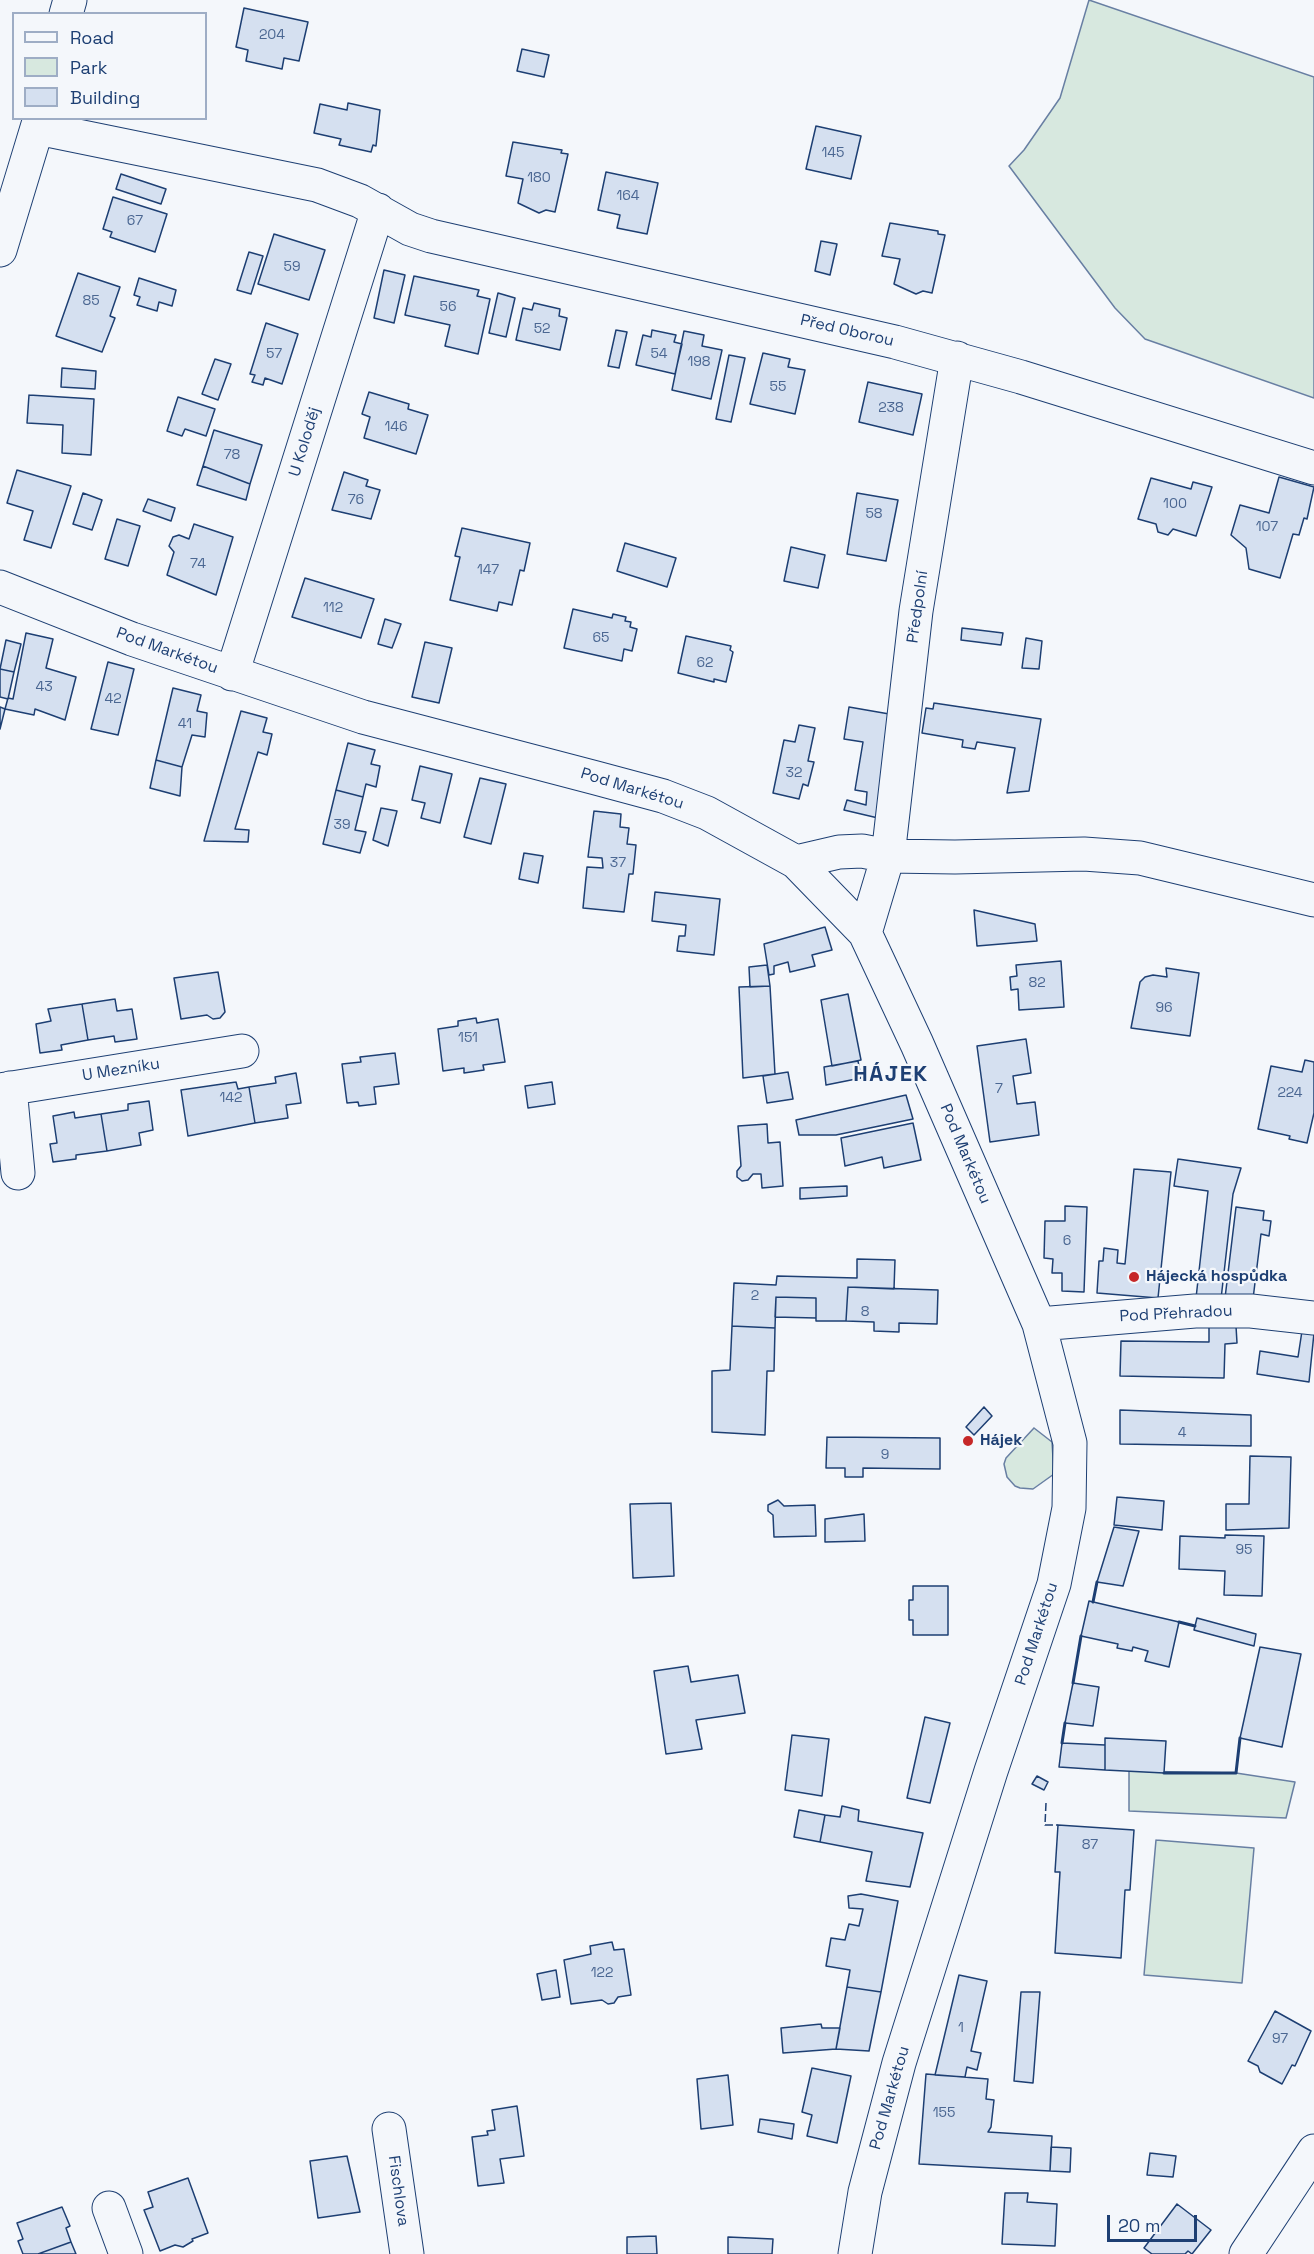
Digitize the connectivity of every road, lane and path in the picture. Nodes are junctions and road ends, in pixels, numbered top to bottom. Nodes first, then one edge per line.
1 (39, 123) edge
2 (378, 210) junction
3 (0, 250) edge
4 (957, 358) junction
5 (1314, 468) edge
6 (0, 586) edge
7 (232, 675) junction
8 (888, 856) junction
9 (796, 862) junction
10 (1314, 900) edge
11 (865, 933) junction
12 (242, 1051) dead end
13 (5, 1089) edge
14 (18, 1173) dead end
15 (1314, 1318) edge
16 (1039, 1324) junction
17 (389, 2129) dead end
18 (1314, 2151) edge
19 (109, 2208) dead end
20 (126, 2254) edge
21 (406, 2254) edge
22 (855, 2254) edge
23 (1246, 2254) edge

1 - 2 street, Před Oborou
1 - 3 street
2 - 4 street, Před Oborou
2 - 7 street, U Koloděj
4 - 5 street, Před Oborou
4 - 8 street, Předpolní
6 - 7 street, Pod Markétou
7 - 9 street, Pod Markétou
8 - 9 street
8 - 10 street
8 - 11 street, Předpolní
9 - 11 street, Pod Markétou
11 - 16 street, Pod Markétou
12 - 13 street, U Mezníku
13 - 14 street
15 - 16 street, Pod Přehradou
16 - 22 street, Pod Markétou
17 - 21 street, Fischlova
18 - 23 street
19 - 20 street

